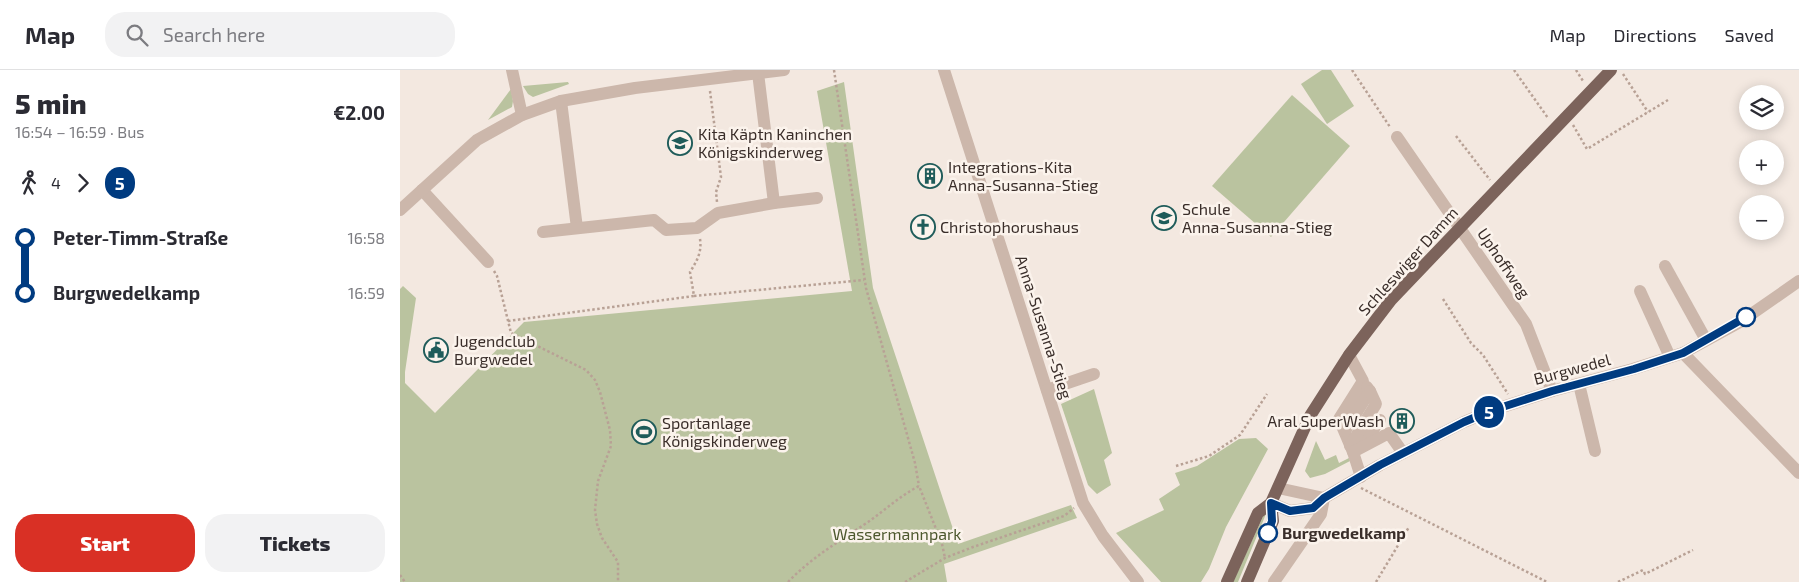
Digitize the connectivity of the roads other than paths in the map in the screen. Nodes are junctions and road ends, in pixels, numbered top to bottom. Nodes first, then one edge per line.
1 (512, 70) edge
2 (784, 70) edge
3 (944, 70) edge
4 (1611, 70) edge
5 (758, 73) junction
6 (561, 101) junction
7 (522, 115) junction
8 (1397, 137) road end
9 (422, 190) junction
10 (817, 198) dead end
11 (774, 203) junction
12 (400, 210) edge
13 (577, 228) junction
14 (1460, 228) junction
15 (543, 232) dead end
16 (488, 262) road end
17 (1665, 266) dead end
18 (1799, 281) edge
19 (1640, 291) dead end
20 (1706, 340) junction
21 (1349, 355) junction
22 (1676, 355) junction
23 (1094, 374) dead end
24 (1579, 384) junction
25 (1366, 386) junction
26 (1047, 390) junction
27 (1552, 391) junction
28 (1380, 420) dead end
29 (1373, 431) junction
30 (1351, 449) junction
31 (1595, 451) dead end
32 (1403, 453) junction
33 (1799, 473) edge
34 (1359, 479) junction
35 (1278, 488) junction
36 (1324, 498) junction
37 (1271, 503) junction
38 (1138, 582) edge
39 (1227, 582) edge
40 (1247, 582) edge
41 (1274, 582) edge

1 - 7 street
2 - 5 street
3 - 26 street, Anna-Susanna-Stieg
4 - 14 main road, Schleswiger Damm
5 - 6 street
5 - 11 street
6 - 7 street
6 - 13 street
7 - 9 street
8 - 14 street, Uphoffweg
9 - 12 street
9 - 16 street
10 - 11 street
11 - 13 street
13 - 15 street
14 - 21 main road, Schleswiger Damm
14 - 27 street, Uphoffweg
17 - 20 street
18 - 20 street, Burgwedel
19 - 22 street
20 - 22 street, Burgwedel
21 - 25 street
21 - 35 main road, Schleswiger Damm
22 - 24 street, Burgwedel
22 - 33 street
23 - 26 street
24 - 27 street, Burgwedel
24 - 31 street
25 - 29 street
25 - 30 street
26 - 38 street, Anna-Susanna-Stieg
27 - 32 street, Burgwedel
28 - 29 street
29 - 30 street
29 - 30 street
29 - 32 street
30 - 34 street
32 - 34 street, Burgwedel
34 - 36 street, Burgwedel
35 - 36 street
35 - 37 main road, Schleswiger Damm
36 - 37 street, Burgwedel
36 - 41 street
37 - 39 main road, Schleswiger Damm
37 - 40 main road, Schleswiger Damm

